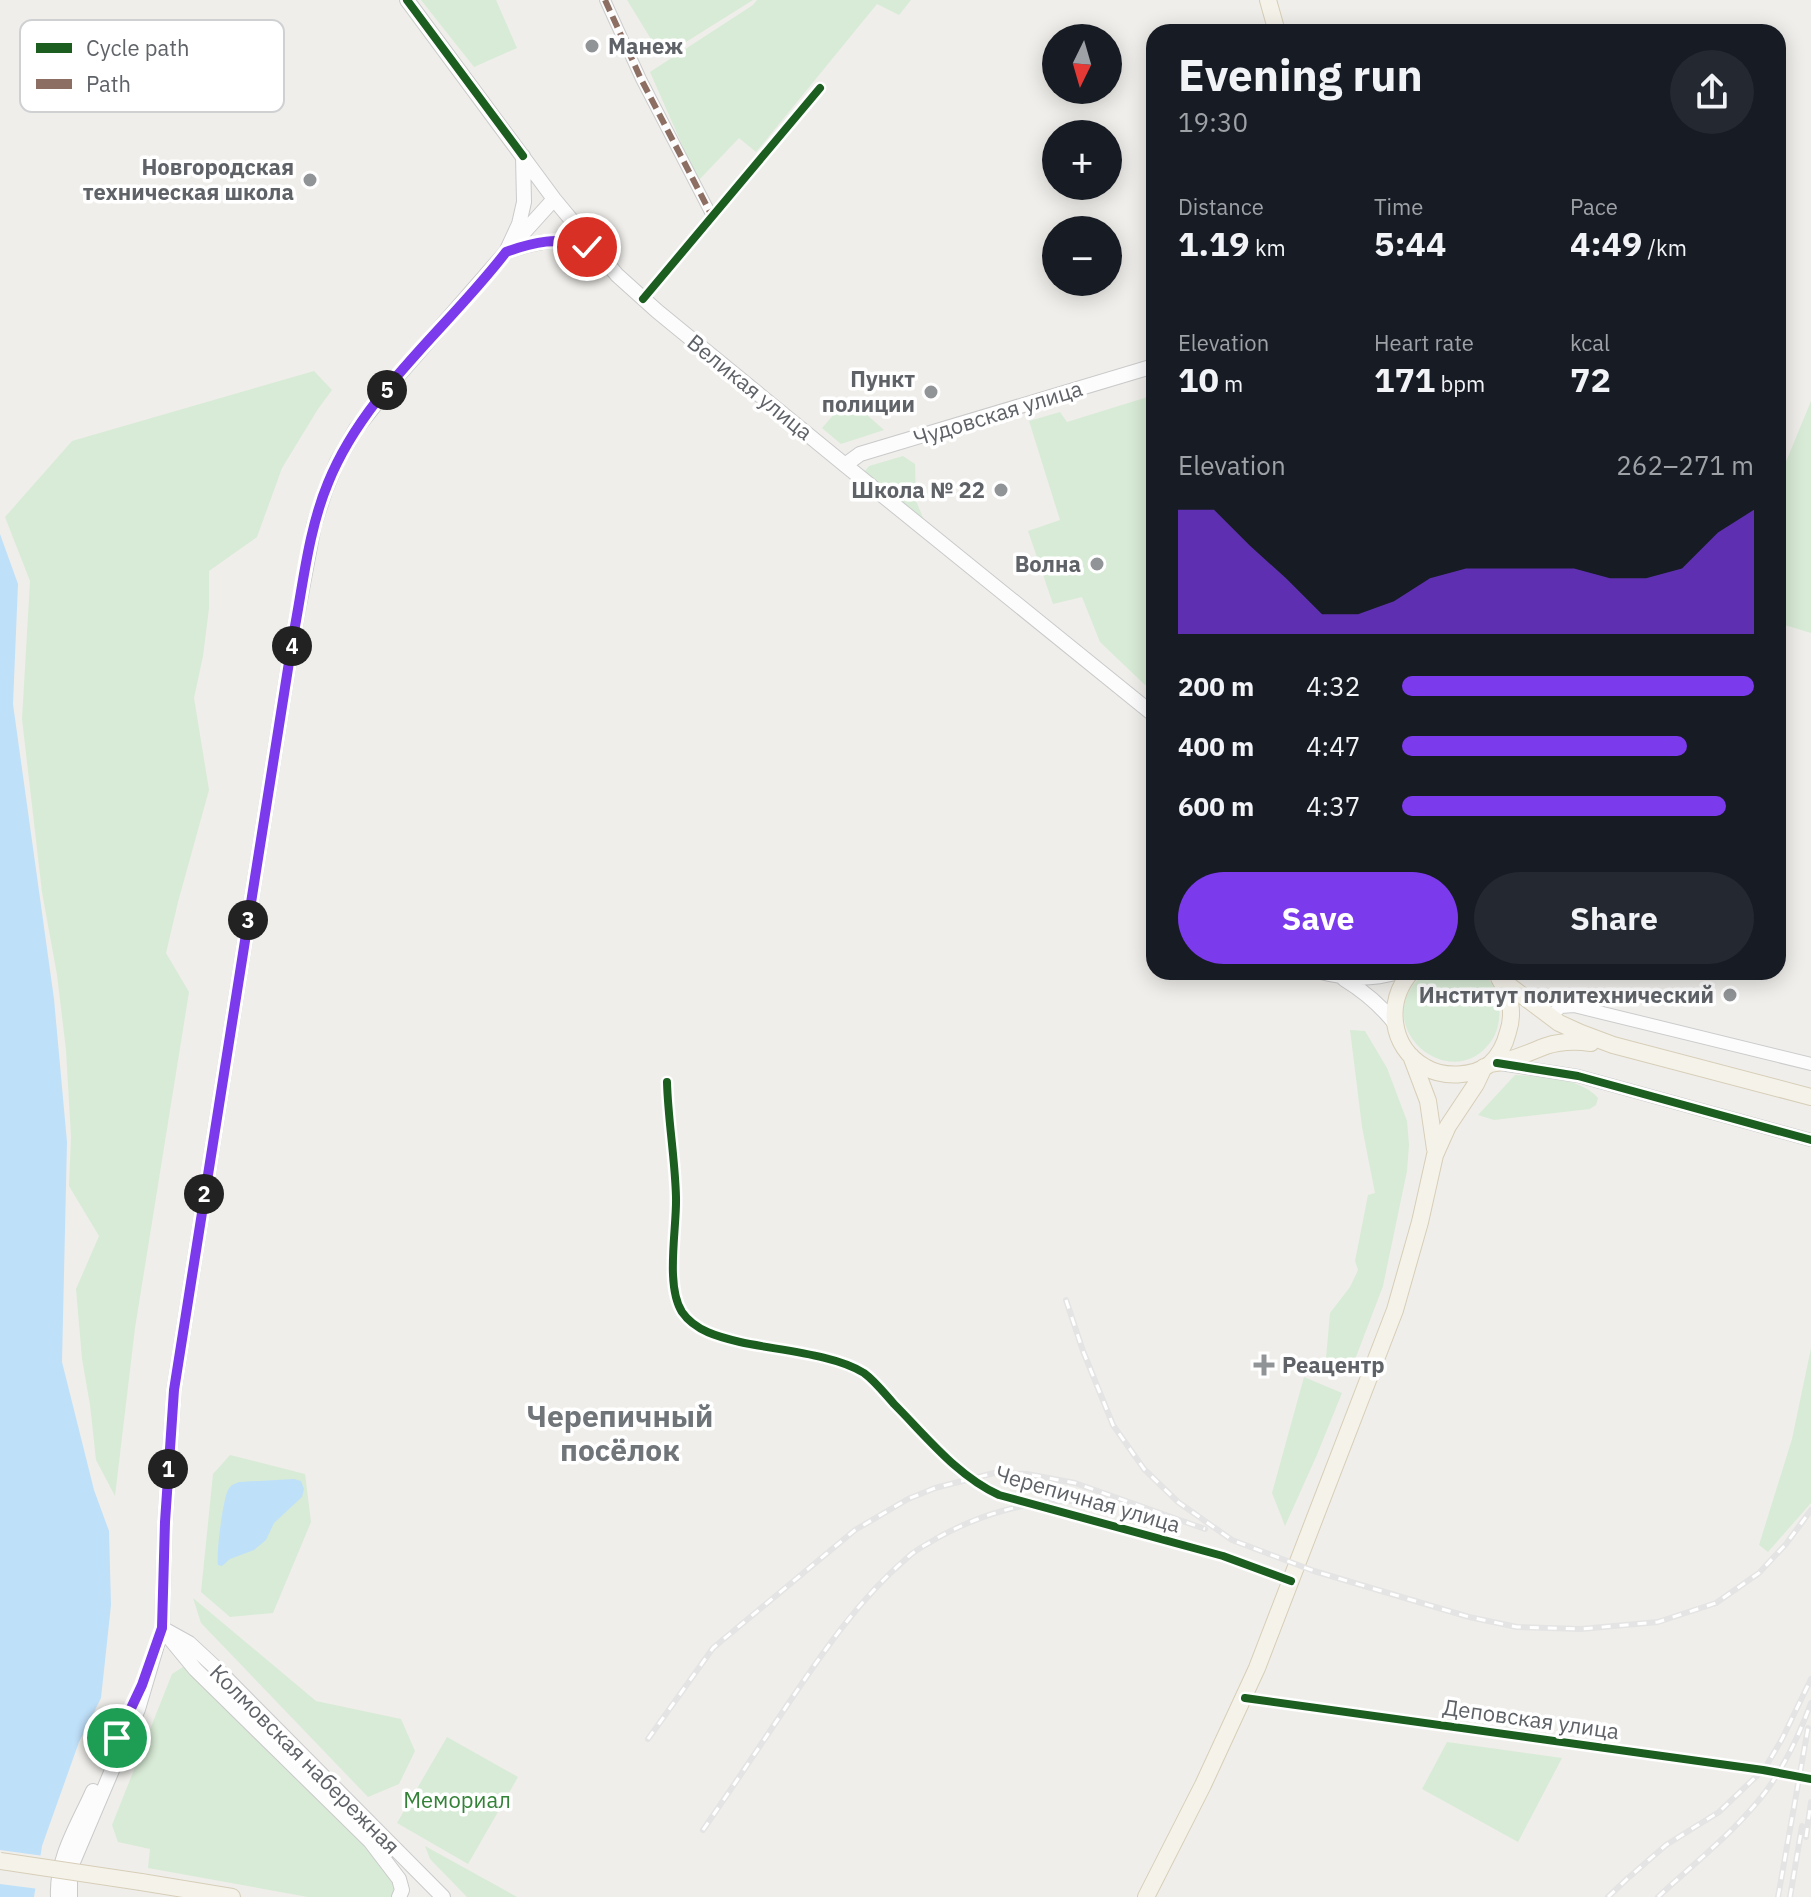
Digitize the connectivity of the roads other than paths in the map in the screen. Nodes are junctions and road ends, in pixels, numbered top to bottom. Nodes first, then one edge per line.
1 (407, 0) edge
2 (605, 0) edge
3 (1268, 0) edge
4 (1275, 24) edge
5 (820, 88) dead end
6 (523, 156) junction
7 (554, 199) junction
8 (712, 216) junction
9 (506, 252) junction
10 (600, 257) junction
11 (643, 299) junction
12 (1146, 368) edge
13 (845, 465) junction
14 (1146, 709) edge
15 (1345, 980) edge
16 (1405, 980) edge
17 (1499, 980) edge
18 (1503, 980) edge
19 (1550, 1016) junction
20 (1396, 1025) junction
21 (1613, 1045) junction
22 (1409, 1053) junction
23 (1811, 1064) edge
24 (1490, 1065) junction
25 (667, 1082) dead end
26 (1811, 1097) edge
27 (1811, 1140) edge
28 (1435, 1155) junction
29 (1291, 1581) junction
30 (162, 1628) junction
31 (1245, 1698) junction
32 (1811, 1779) edge
33 (0, 1861) edge
34 (0, 1871) edge
35 (140, 1887) junction
36 (58, 1897) edge
37 (70, 1897) edge
38 (179, 1897) edge
39 (232, 1897) edge
40 (399, 1897) edge
41 (443, 1897) edge
42 (1146, 1897) edge

1 - 6 main road, Великая улица
2 - 8 street
3 - 4 main road
5 - 8 street
6 - 7 main road, Великая улица
6 - 9 main road
7 - 9 main road
7 - 10 main road, Великая улица
8 - 11 street
9 - 10 main road
9 - 30 main road
10 - 11 main road, Великая улица
11 - 13 main road, Великая улица
12 - 13 main road, Чудовская улица
13 - 14 main road, Великая улица
15 - 20 main road
16 - 20 main road
17 - 24 main road
18 - 19 main road
19 - 21 main road
19 - 23 street
20 - 22 main road
21 - 24 main road
21 - 26 main road
22 - 24 main road
22 - 28 main road
24 - 27 street
24 - 28 main road
25 - 29 street, Черепичная улица
28 - 29 main road
29 - 31 main road
30 - 36 main road
30 - 37 main road
30 - 40 main road, Колмовская набережная
30 - 41 main road, Колмовская набережная
31 - 32 street, Деповская улица
31 - 42 main road
33 - 35 main road, bridge
34 - 35 main road
35 - 38 main road
35 - 39 main road

